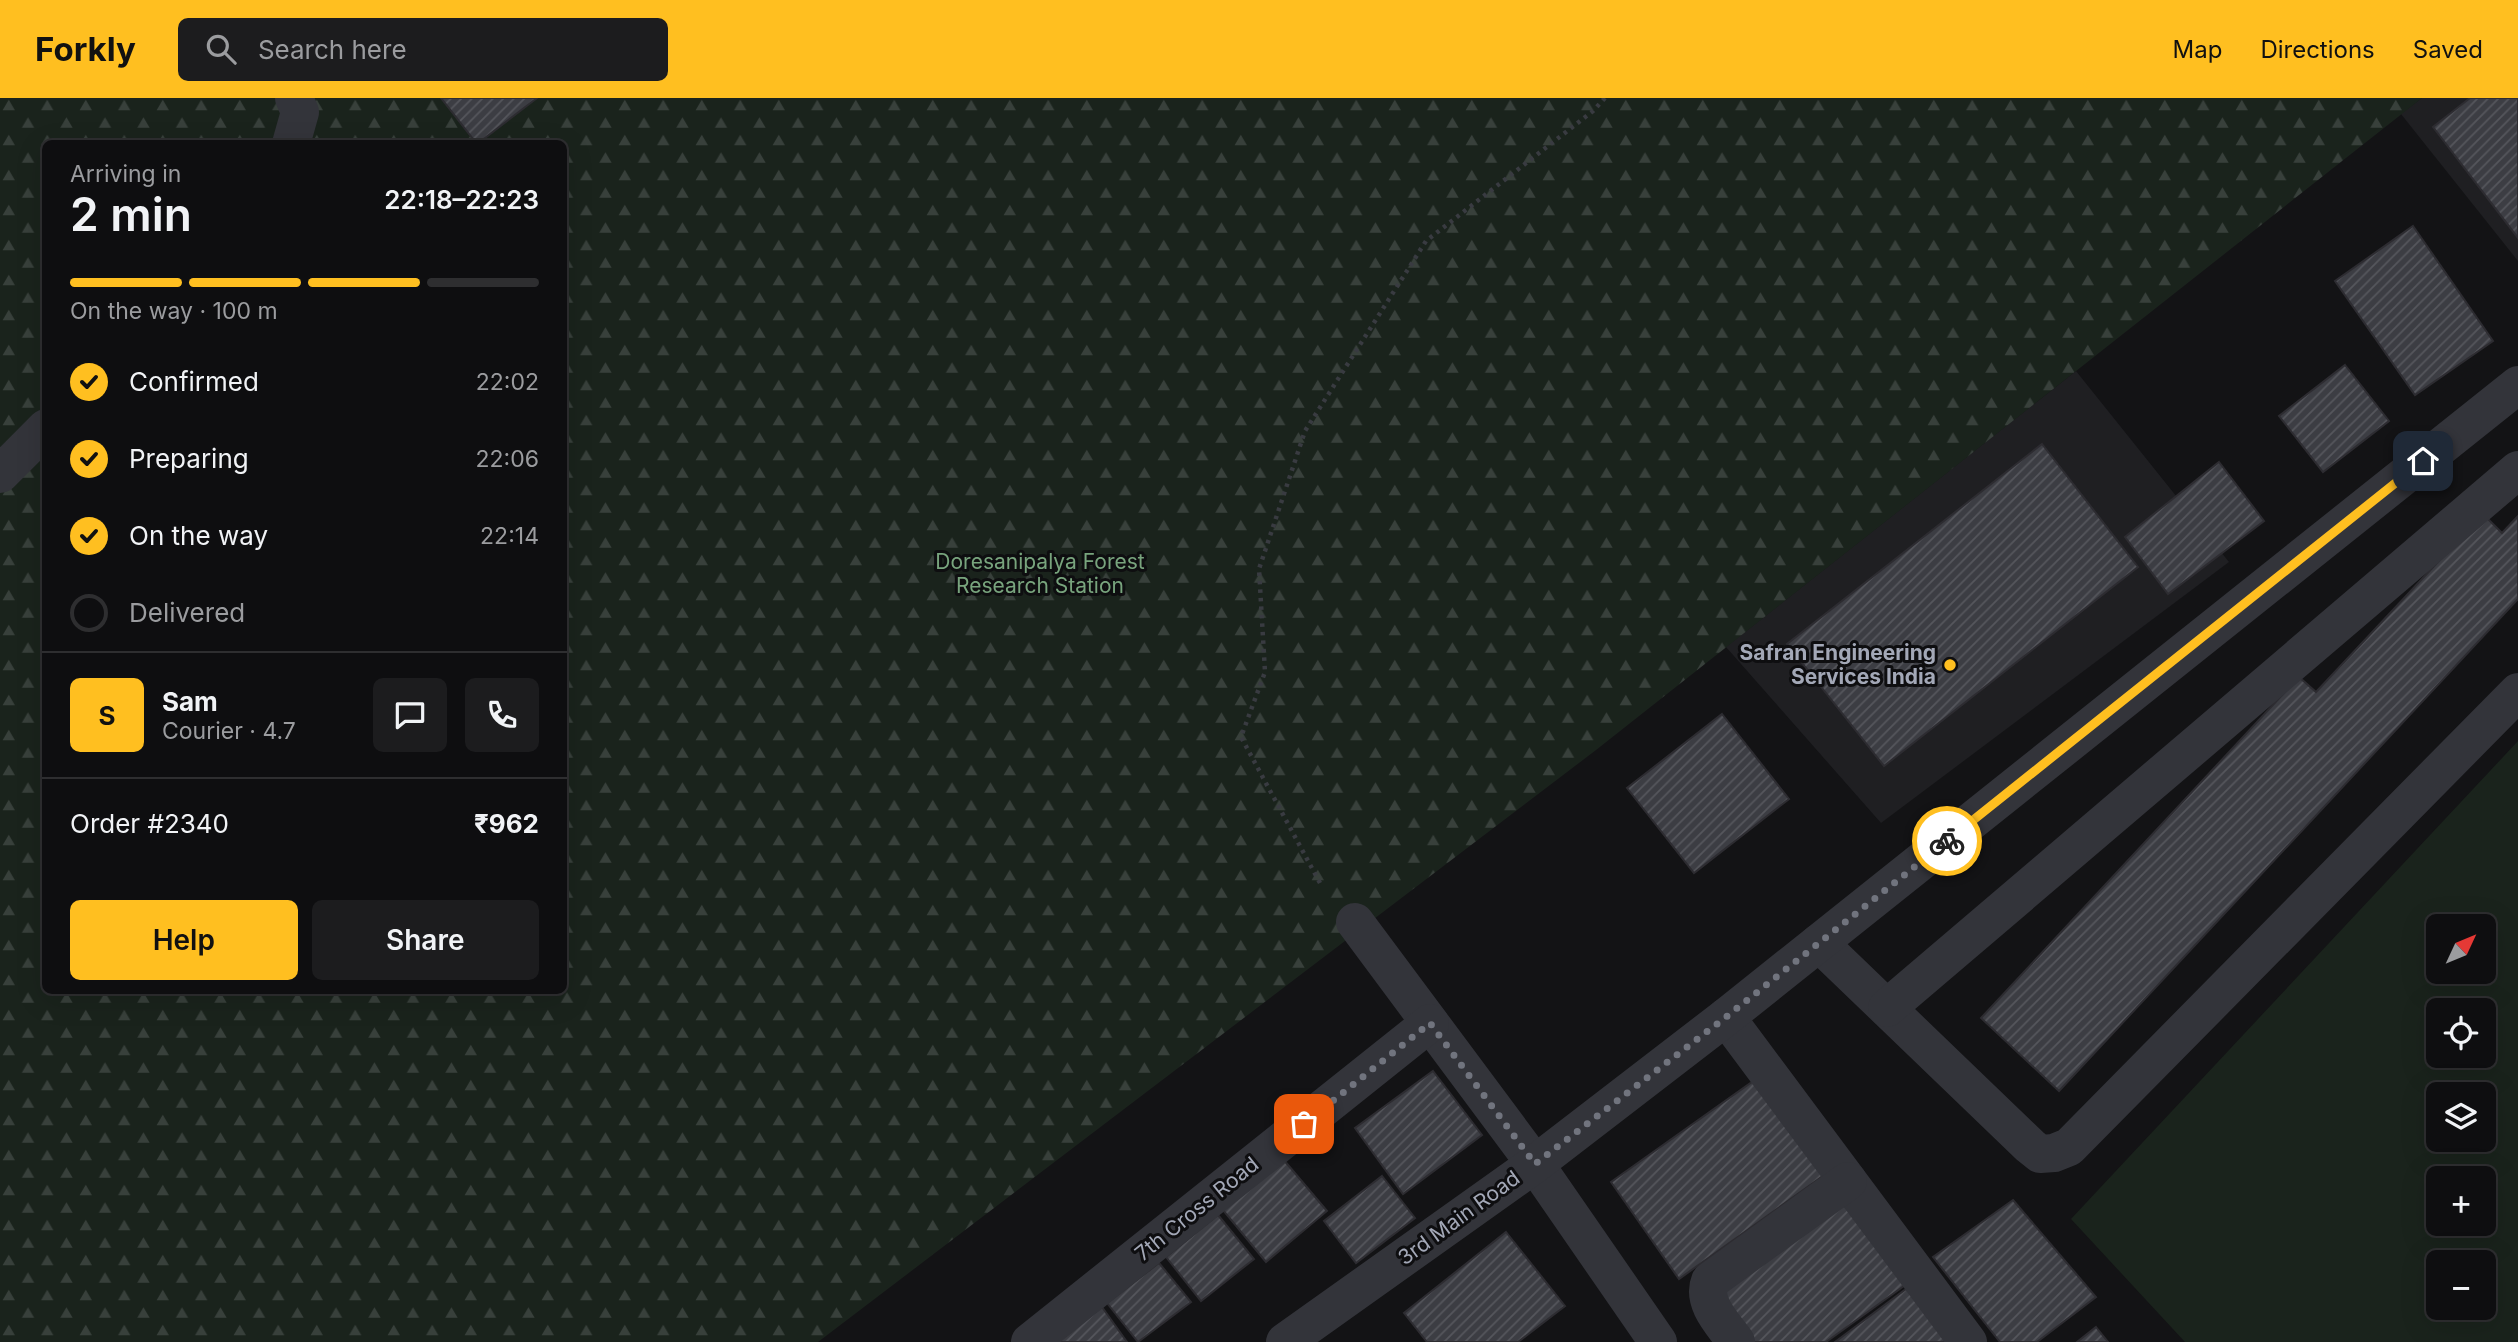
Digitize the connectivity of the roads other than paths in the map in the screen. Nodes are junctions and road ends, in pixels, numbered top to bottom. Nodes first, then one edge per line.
1 (294, 98) edge
2 (292, 140) edge
3 (2518, 384) edge
4 (42, 432) edge
5 (2518, 470) edge
6 (0, 474) edge
7 (2518, 692) edge
8 (1355, 922) dead end
9 (1819, 943) junction
10 (1887, 1008) junction
11 (1726, 1017) junction
12 (1430, 1023) junction
13 (1535, 1164) junction
14 (1848, 1181) junction
15 (1030, 1342) edge
16 (1286, 1342) edge
17 (1658, 1342) edge
18 (1737, 1342) edge
19 (1968, 1342) edge

1 - 2 street
3 - 9 street, 3rd Main Road
4 - 6 street
5 - 10 street
7 - 10 street
8 - 12 street
9 - 10 street
9 - 11 street, 3rd Main Road
11 - 13 street, 3rd Main Road
11 - 14 street
12 - 13 street
12 - 15 street, 7th Cross Road
13 - 16 street, 3rd Main Road
13 - 17 street
14 - 18 street
14 - 19 street

